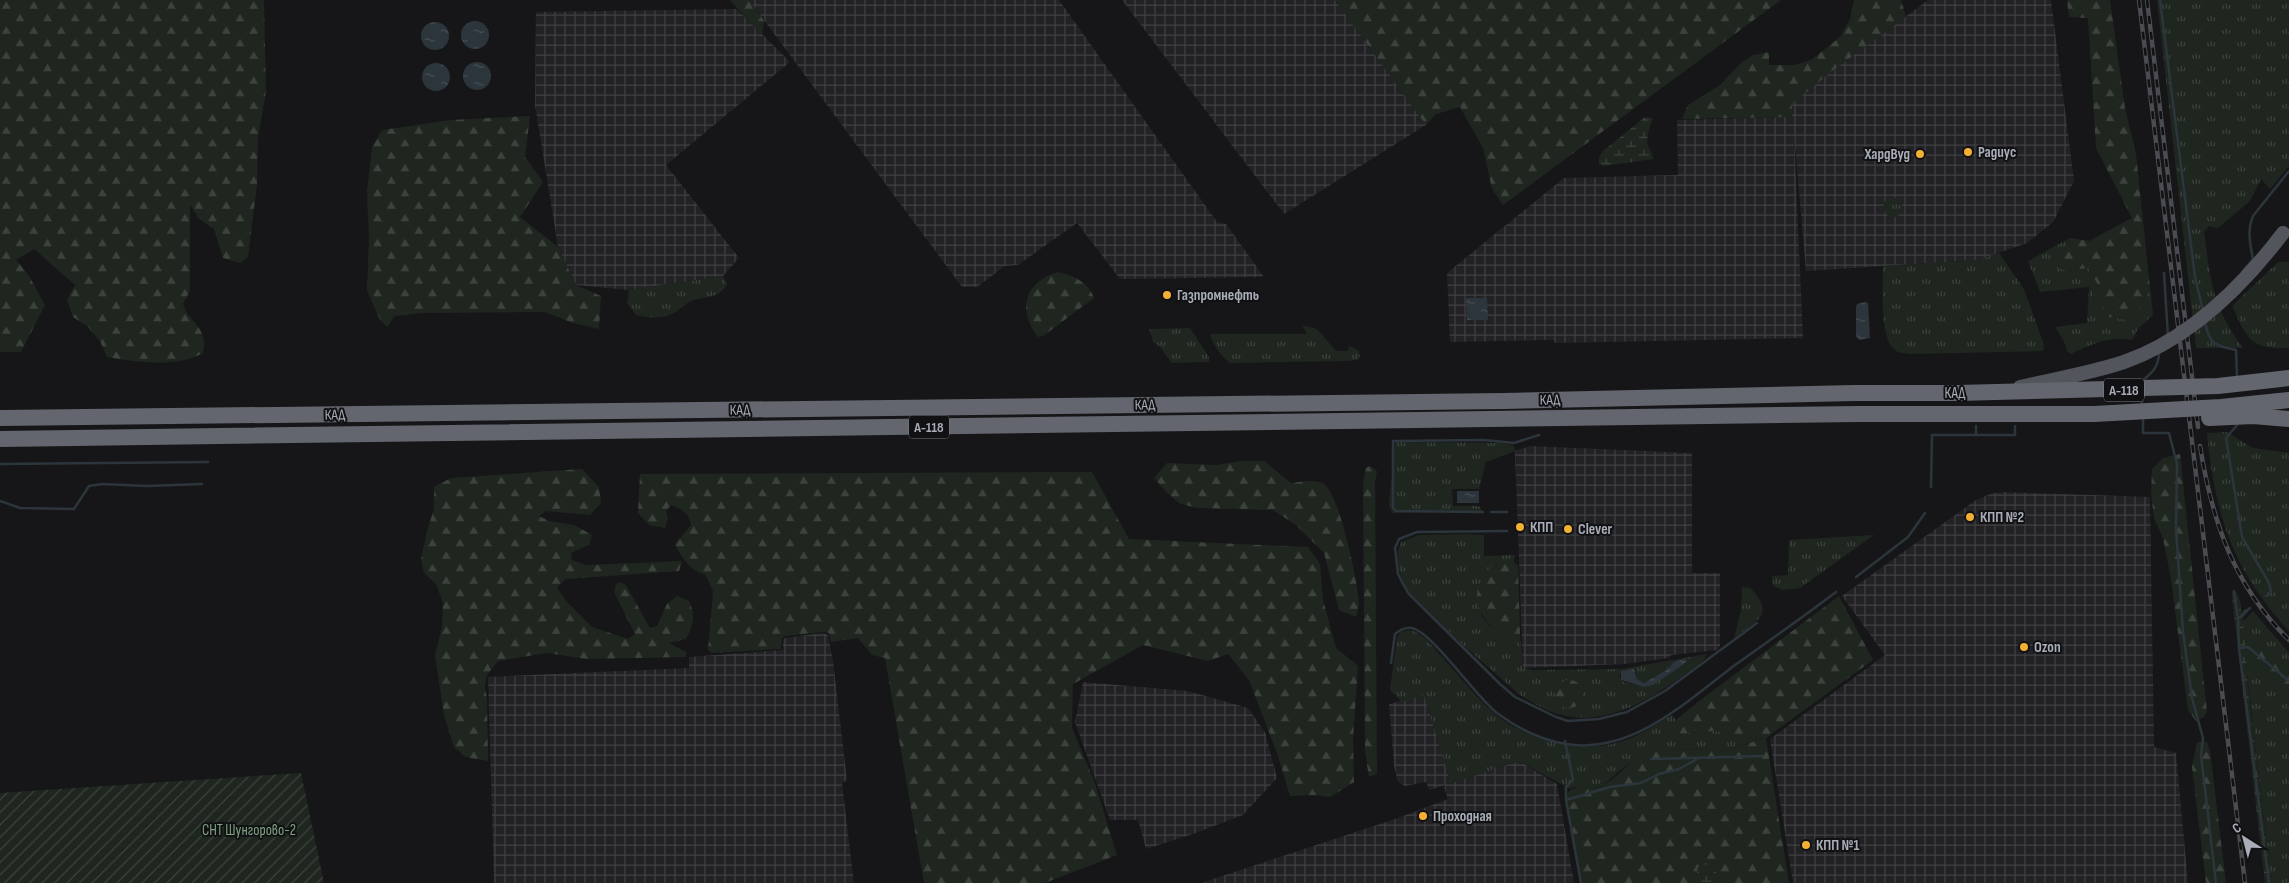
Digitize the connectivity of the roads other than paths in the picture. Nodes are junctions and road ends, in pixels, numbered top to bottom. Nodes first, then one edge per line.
1 (2283, 233) dead end
2 (2289, 378) edge
3 (2018, 387) dead end
4 (2289, 400) edge
5 (2094, 414) junction
6 (0, 418) edge
7 (2289, 419) edge
8 (0, 439) edge

1 - 3 main road, bridge
2 - 6 highway, КАД / А-118, bridge
4 - 5 highway, КАД / А-118, bridge
5 - 7 highway, bridge
5 - 8 highway, КАД / А-118

